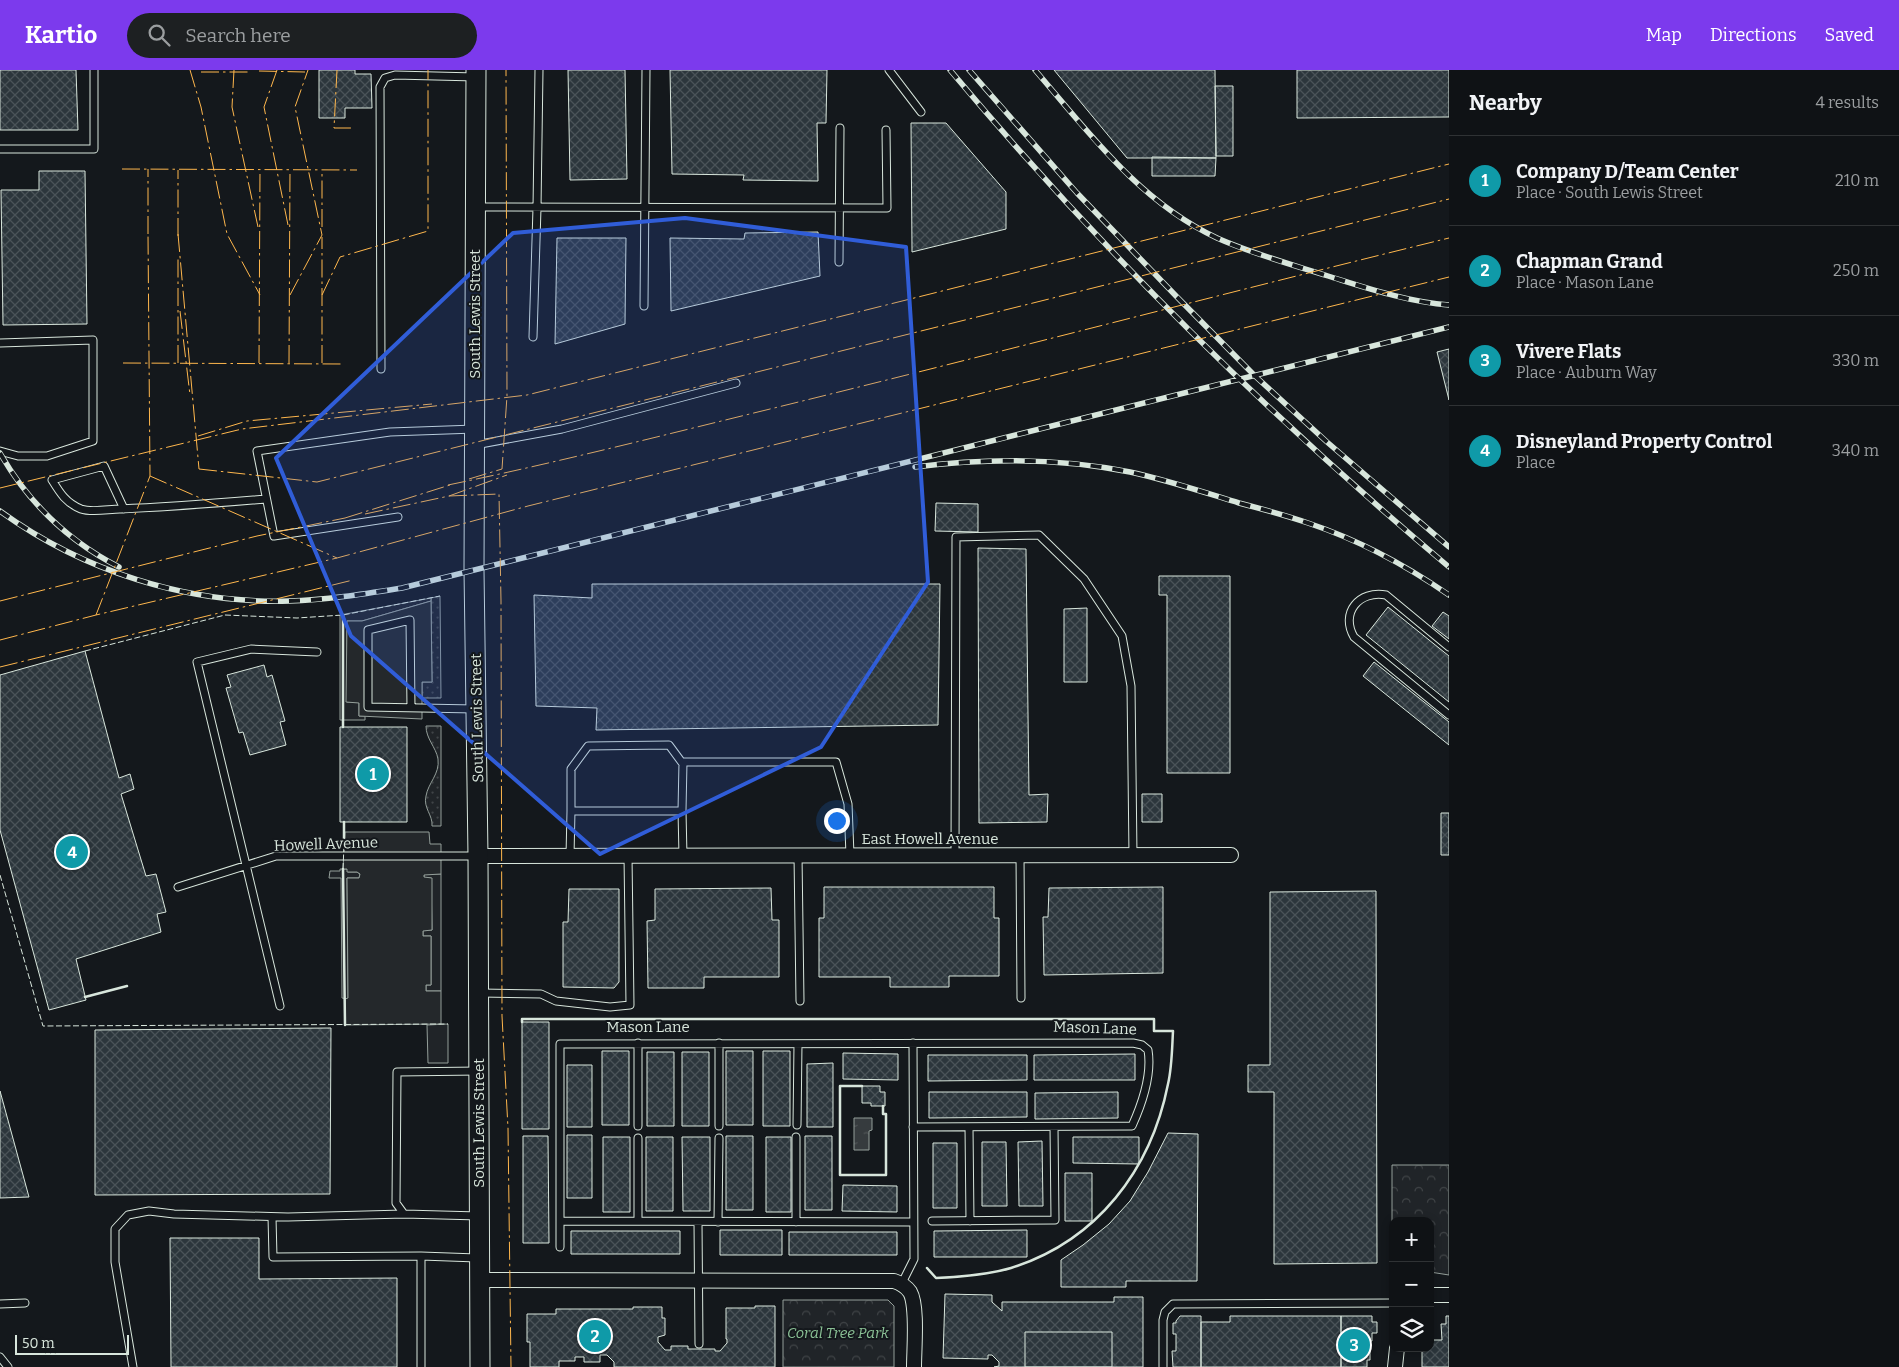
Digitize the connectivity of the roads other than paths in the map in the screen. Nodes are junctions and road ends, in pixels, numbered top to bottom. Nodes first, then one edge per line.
1 (94, 70) edge
2 (539, 70) edge
3 (646, 70) edge
4 (889, 70) edge
5 (476, 73) edge
6 (921, 112) dead end
7 (840, 128) dead end
8 (886, 130) dead end
9 (0, 149) edge
10 (476, 207) junction
11 (537, 208) junction
12 (645, 208) junction
13 (840, 208) junction
14 (839, 262) dead end
15 (644, 306) dead end
16 (532, 337) dead end
17 (0, 343) edge
18 (381, 369) dead end
19 (736, 383) dead end
20 (475, 437) junction
21 (0, 451) edge
22 (266, 498) junction
23 (124, 509) junction
24 (398, 517) dead end
25 (1449, 647) edge
26 (317, 652) dead end
27 (411, 708) junction
28 (477, 709) junction
29 (1449, 715) edge
30 (683, 764) junction
31 (571, 811) junction
32 (682, 811) junction
33 (798, 855) junction
34 (850, 855) junction
35 (955, 855) junction
36 (1020, 855) junction
37 (1133, 855) junction
38 (1231, 855) dead end
39 (478, 856) junction
40 (570, 856) junction
41 (628, 856) junction
42 (683, 856) junction
43 (246, 866) junction
44 (178, 887) dead end
45 (479, 993) junction
46 (1021, 998) dead end
47 (800, 1001) dead end
48 (280, 1006) dead end
49 (913, 1043) junction
50 (638, 1044) junction
51 (719, 1044) junction
52 (798, 1044) junction
53 (479, 1071) junction
54 (797, 1125) dead end
55 (638, 1126) dead end
56 (719, 1126) dead end
57 (968, 1127) junction
58 (1054, 1127) junction
59 (913, 1128) junction
60 (796, 1137) dead end
61 (638, 1138) dead end
62 (718, 1138) dead end
63 (404, 1214) junction
64 (480, 1216) junction
65 (272, 1217) junction
66 (932, 1220) dead end
67 (970, 1220) junction
68 (560, 1221) junction
69 (638, 1221) junction
70 (698, 1222) junction
71 (718, 1222) junction
72 (796, 1222) junction
73 (913, 1222) junction
74 (560, 1247) dead end
75 (421, 1256) junction
76 (480, 1258) junction
77 (480, 1280) junction
78 (698, 1280) junction
79 (906, 1287) junction
80 (1434, 1295) edge
81 (1449, 1295) edge
82 (25, 1303) dead end
83 (1389, 1303) edge
84 (0, 1304) edge
85 (699, 1344) dead end
86 (1397, 1352) edge
87 (0, 1357) edge
88 (8, 1367) edge
89 (133, 1367) edge
90 (421, 1367) edge
91 (480, 1367) edge
92 (914, 1367) edge
93 (1162, 1367) edge
94 (1395, 1367) edge

1 - 9 lane
2 - 11 lane
3 - 12 lane
4 - 6 lane
5 - 10 main road, South Lewis Street
5 - 18 lane
7 - 13 lane
8 - 13 lane
10 - 11 lane
10 - 20 main road, South Lewis Street
11 - 12 lane
11 - 16 lane
12 - 13 lane
12 - 15 lane
13 - 14 lane
17 - 21 lane
19 - 20 lane
20 - 22 lane
20 - 28 main road, South Lewis Street
22 - 23 lane
22 - 24 lane
23 - 23 lane
25 - 29 lane
26 - 43 lane
27 - 27 lane
27 - 28 lane
28 - 39 main road, South Lewis Street
30 - 31 lane
30 - 32 lane
30 - 34 lane
31 - 32 lane
31 - 40 lane
32 - 42 lane
33 - 34 street, East Howell Avenue
33 - 42 street, East Howell Avenue
33 - 47 lane
34 - 35 street, East Howell Avenue
35 - 36 street, East Howell Avenue
35 - 37 lane
36 - 37 street, East Howell Avenue
36 - 46 lane
37 - 38 street, East Howell Avenue
39 - 40 street, East Howell Avenue
39 - 43 lane, Howell Avenue
39 - 45 main road, South Lewis Street
40 - 41 street, East Howell Avenue
41 - 42 street, East Howell Avenue
41 - 45 lane
43 - 44 lane, Howell Avenue
43 - 48 lane
45 - 53 main road, South Lewis Street
49 - 52 lane, Mason Lane
49 - 58 lane, Mason Lane
49 - 59 lane
50 - 51 lane, Mason Lane
50 - 55 lane
50 - 68 lane, Mason Lane
51 - 52 lane, Mason Lane
51 - 56 lane
52 - 54 lane
53 - 63 lane
53 - 64 main road, South Lewis Street
57 - 58 lane, Mason Lane
57 - 59 lane, Mason Lane
57 - 67 lane
58 - 67 lane
59 - 73 lane
60 - 72 lane
61 - 69 lane
62 - 71 lane
63 - 64 lane
63 - 65 lane
64 - 76 main road, South Lewis Street
65 - 75 lane
65 - 89 lane
66 - 67 lane
68 - 69 lane
68 - 74 lane, Mason Lane
69 - 70 lane
70 - 71 lane
70 - 78 lane
71 - 72 lane
72 - 73 lane
73 - 79 lane
75 - 76 lane
75 - 90 lane
76 - 77 main road, South Lewis Street
77 - 78 street
77 - 91 main road, South Lewis Street
78 - 79 street
78 - 85 lane
79 - 92 street
80 - 81 street
82 - 84 lane
83 - 93 lane
86 - 94 street
87 - 88 lane

